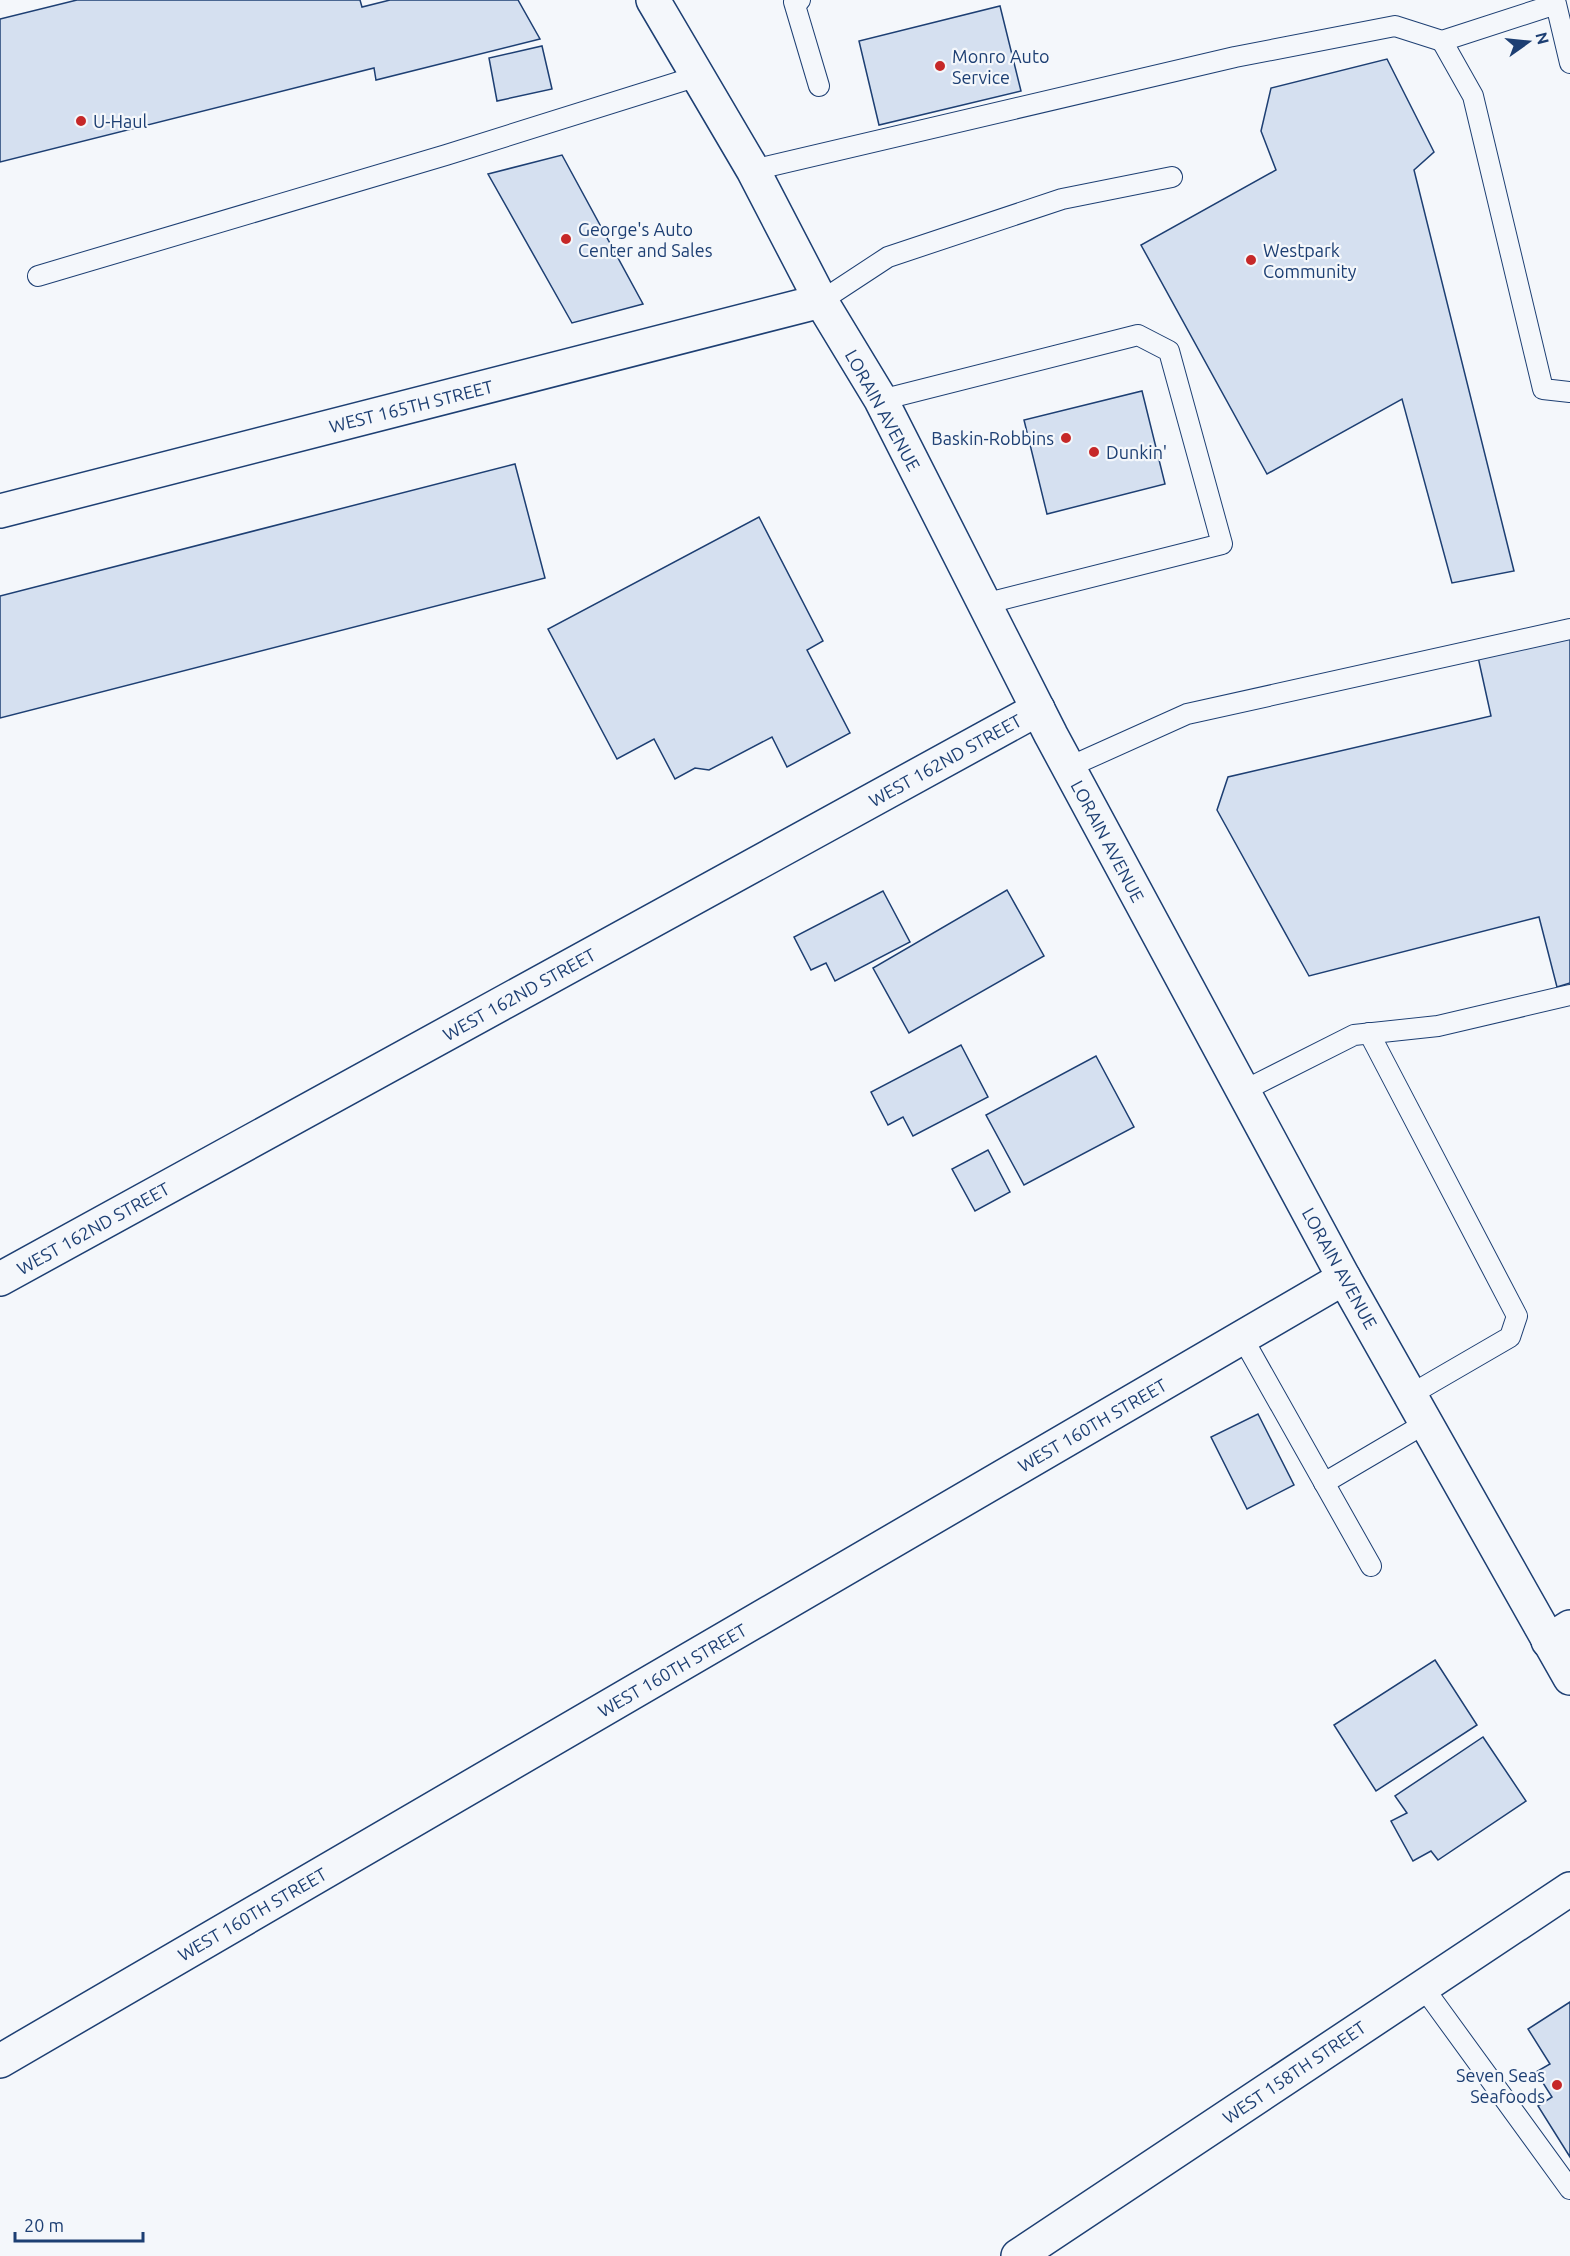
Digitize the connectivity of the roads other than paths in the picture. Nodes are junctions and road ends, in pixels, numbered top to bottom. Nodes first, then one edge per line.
1 (653, 0) edge
2 (800, 0) edge
3 (1442, 41) junction
4 (1570, 63) edge
5 (698, 76) junction
6 (819, 86) dead end
7 (753, 170) junction
8 (1172, 177) dead end
9 (38, 276) dead end
10 (822, 301) junction
11 (1570, 392) edge
12 (881, 400) junction
13 (0, 511) edge
14 (984, 604) junction
15 (1570, 629) edge
16 (1038, 709) junction
17 (1069, 767) junction
18 (1570, 995) edge
19 (1368, 1033) junction
20 (1243, 1091) junction
21 (1344, 1278) junction
22 (0, 1279) edge
23 (1242, 1337) junction
24 (1410, 1395) junction
25 (1426, 1423) junction
26 (1324, 1483) junction
27 (1371, 1566) dead end
28 (1559, 1634) edge
29 (1570, 1678) edge
30 (1570, 1889) edge
31 (1423, 1987) junction
32 (0, 2061) edge
33 (1570, 2189) edge
34 (1018, 2256) edge

1 - 5 street, LORAIN AVENUE
2 - 6 lane
3 - 4 lane
3 - 7 lane
3 - 11 lane
5 - 7 street, LORAIN AVENUE
5 - 9 lane
7 - 10 street, LORAIN AVENUE
8 - 10 lane
10 - 12 street, LORAIN AVENUE
10 - 13 street, WEST 165TH STREET
12 - 14 street, LORAIN AVENUE
12 - 14 lane
14 - 16 street, LORAIN AVENUE
15 - 17 lane
16 - 17 street, LORAIN AVENUE
16 - 22 street, WEST 162ND STREET
17 - 20 street, LORAIN AVENUE
18 - 19 lane
19 - 20 lane
19 - 24 lane
20 - 21 street, LORAIN AVENUE
21 - 23 street, WEST 160TH STREET
21 - 24 street, LORAIN AVENUE
23 - 26 lane
23 - 32 street, WEST 160TH STREET
24 - 25 street, LORAIN AVENUE
25 - 26 lane
25 - 28 street, LORAIN AVENUE
26 - 27 lane
28 - 29 street, LORAIN AVENUE
30 - 31 street, WEST 158TH STREET
31 - 33 lane
31 - 34 street, WEST 158TH STREET

